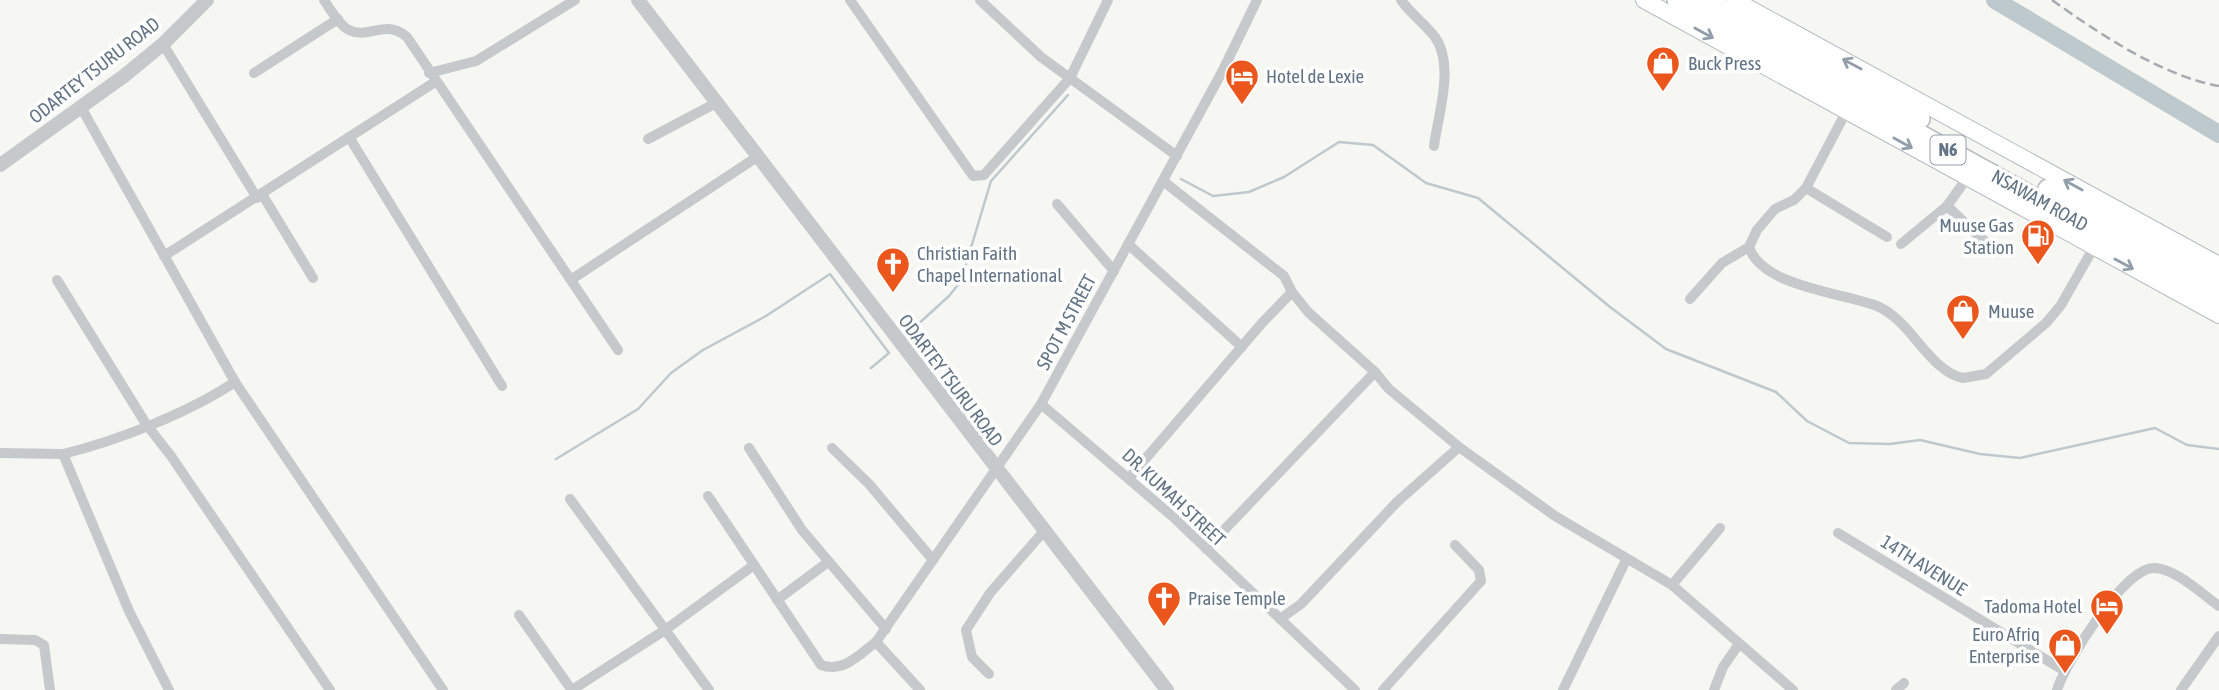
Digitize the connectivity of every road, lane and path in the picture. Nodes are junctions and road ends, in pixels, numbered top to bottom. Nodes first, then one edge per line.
1 (324, 0) edge
2 (575, 0) edge
3 (638, 0) edge
4 (850, 0) edge
5 (981, 0) edge
6 (1108, 0) edge
7 (1257, 0) edge
8 (1401, 0) edge
9 (1644, 0) edge
10 (1677, 0) edge
11 (1706, 0) edge
12 (1734, 0) edge
13 (203, 1) edge
14 (338, 19) junction
15 (163, 44) junction
16 (254, 73) dead end
17 (432, 77) junction
18 (1070, 78) junction
19 (716, 103) junction
20 (82, 109) junction
21 (1846, 112) junction
22 (349, 137) junction
23 (648, 139) dead end
24 (1434, 146) dead end
25 (1177, 156) junction
26 (757, 157) junction
27 (0, 165) edge
28 (1967, 178) junction
29 (1163, 181) junction
30 (1806, 188) junction
31 (259, 196) junction
32 (1057, 204) dead end
33 (1947, 206) junction
34 (1887, 237) dead end
35 (1128, 244) junction
36 (1901, 244) dead end
37 (1749, 247) junction
38 (2094, 247) junction
39 (1996, 252) dead end
40 (164, 256) junction
41 (2219, 265) edge
42 (1114, 271) junction
43 (313, 278) dead end
44 (572, 279) junction
45 (57, 280) dead end
46 (2219, 283) edge
47 (1292, 292) junction
48 (1690, 299) dead end
49 (2219, 300) edge
50 (2219, 315) edge
51 (1242, 347) junction
52 (618, 350) dead end
53 (1375, 372) junction
54 (235, 382) junction
55 (502, 386) dead end
56 (1041, 404) junction
57 (146, 424) junction
58 (1459, 447) junction
59 (749, 448) dead end
60 (832, 448) dead end
61 (0, 453) edge
62 (63, 454) junction
63 (997, 472) junction
64 (1129, 478) junction
65 (708, 496) dead end
66 (570, 499) dead end
67 (1720, 528) dead end
68 (1045, 530) junction
69 (1838, 533) dead end
70 (1455, 545) dead end
71 (1206, 549) junction
72 (933, 560) junction
73 (1626, 560) junction
74 (828, 562) junction
75 (754, 565) junction
76 (1672, 585) junction
77 (777, 600) junction
78 (2219, 606) edge
79 (519, 615) dead end
80 (1280, 619) junction
81 (886, 629) junction
82 (665, 630) junction
83 (2219, 636) edge
84 (0, 639) edge
85 (876, 642) junction
86 (1739, 644) junction
87 (2063, 670) junction
88 (989, 674) dead end
89 (50, 690) edge
90 (169, 690) edge
91 (330, 690) edge
92 (443, 690) edge
93 (572, 690) edge
94 (709, 690) edge
95 (920, 690) edge
96 (1167, 690) edge
97 (1355, 690) edge
98 (1383, 690) edge
99 (1563, 690) edge
100 (1714, 690) edge
101 (1793, 690) edge
102 (2057, 690) edge
103 (2181, 690) edge

1 - 14 street
2 - 17 street
3 - 19 street, ODARTEY TSURU ROAD
4 - 18 street
5 - 18 street
6 - 18 street
7 - 25 street, SPOT M STREET
8 - 24 street
9 -> 21 main road
10 - 49 highway, NSAWAM ROAD / N6
11 - 46 highway, NSAWAM ROAD / N6
41 -> 12 main road
13 - 15 street, ODARTEY TSURU ROAD
14 - 16 street
14 - 17 street
15 - 20 street, ODARTEY TSURU ROAD
15 - 31 street
17 - 22 street
17 - 44 street
18 - 25 street
19 - 23 street
19 - 26 street, ODARTEY TSURU ROAD
20 - 27 street, ODARTEY TSURU ROAD
20 - 40 street
21 -> 28 main road
21 - 30 street
22 - 31 street
22 - 55 street
25 - 29 street, SPOT M STREET
26 - 44 street
26 - 63 street, ODARTEY TSURU ROAD
28 - 33 street
28 - 38 main road
29 - 35 street, SPOT M STREET
29 - 47 street
30 - 34 street
30 - 37 street
31 - 40 street
31 - 43 street
32 - 42 street
33 - 36 street
33 - 39 street
35 - 42 street, SPOT M STREET
35 - 51 street
37 - 38 street
37 - 48 street
38 -> 50 main road
40 - 54 street
42 - 56 street, SPOT M STREET
44 - 52 street
45 - 57 street
47 - 51 street
47 - 53 street
51 - 64 street
53 - 58 street
53 - 71 street
54 - 57 street
54 - 92 street
56 - 63 street, SPOT M STREET
56 - 64 street, DR. KUMAH STREET
57 - 62 street
57 - 91 street
58 - 73 street
58 - 80 street
59 - 74 street
60 - 72 street
61 - 62 street
62 - 90 street
63 - 68 street, ODARTEY TSURU ROAD
63 - 72 street, SPOT M STREET
64 - 71 street, DR. KUMAH STREET
65 - 75 street
66 - 82 street
67 - 76 street
68 - 88 street
68 - 96 street, ODARTEY TSURU ROAD
69 - 87 street, 14TH AVENUE
70 - 98 street
71 - 80 street, DR. KUMAH STREET
72 - 81 street, SPOT M STREET
73 - 76 street
73 - 99 street
74 - 77 street
74 - 81 street
75 - 77 street
75 - 82 street
76 - 86 street
77 - 85 street, SPOT M STREET
78 - 87 street
79 - 93 street
80 - 97 street, DR. KUMAH STREET
81 - 85 street, SPOT M STREET
82 - 93 street
82 - 94 street
83 - 103 street
84 - 89 street
85 - 95 street
86 - 100 street
86 - 101 street
87 - 102 street

